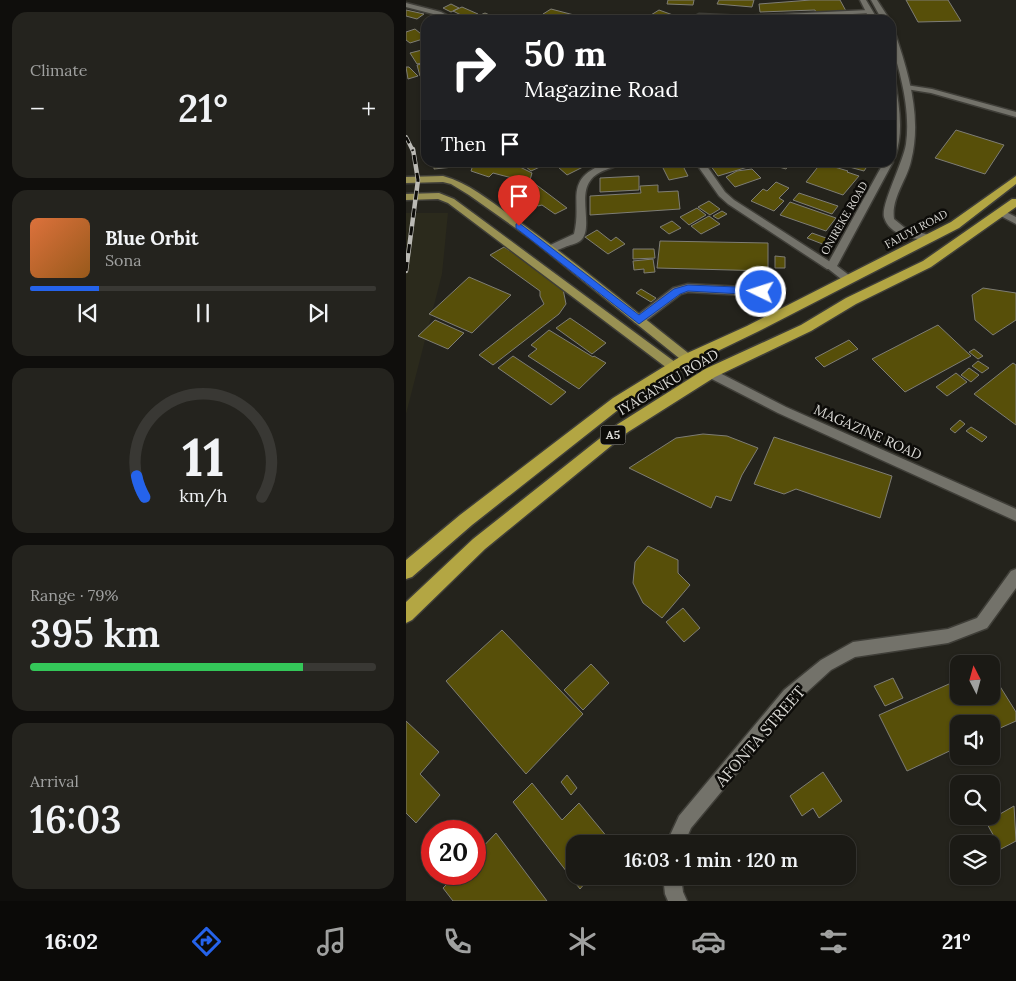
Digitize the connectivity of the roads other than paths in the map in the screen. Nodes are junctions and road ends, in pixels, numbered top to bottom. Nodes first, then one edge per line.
1 (863, 0) edge
2 (874, 0) edge
3 (406, 4) edge
4 (870, 12) junction
5 (442, 15) edge
6 (806, 15) edge
7 (872, 15) edge
8 (883, 15) edge
9 (896, 49) edge
10 (908, 87) junction
11 (1016, 116) edge
12 (604, 167) edge
13 (703, 167) edge
14 (885, 167) edge
15 (1016, 179) edge
16 (406, 180) edge
17 (454, 182) junction
18 (406, 197) edge
19 (451, 201) junction
20 (1016, 202) edge
21 (1002, 213) junction
22 (1016, 222) edge
23 (929, 238) junction
24 (550, 249) junction
25 (831, 267) junction
26 (849, 279) junction
27 (761, 292) dead end
28 (639, 320) junction
29 (688, 359) junction
30 (675, 368) junction
31 (710, 373) junction
32 (1016, 515) edge
33 (406, 571) edge
34 (1016, 576) edge
35 (406, 614) edge
36 (679, 835) edge
37 (673, 885) edge
38 (678, 901) edge

1 - 4 main road
2 - 8 main road
3 - 5 main road
4 - 6 main road
4 - 7 main road
9 - 10 main road
10 - 11 main road
10 - 23 main road
12 - 24 main road
13 - 25 main road
14 - 25 main road, ONIREKE ROAD
15 - 23 highway, FAJUYI ROAD / A5
16 - 17 main road
17 - 19 main road
17 - 24 main road
18 - 19 main road
19 - 30 main road
20 - 21 highway, A5
21 - 22 main road
21 - 31 highway, IYAGANKU ROAD / A5
23 - 26 highway, FAJUYI ROAD / A5
24 - 28 main road
25 - 26 main road, ONIREKE ROAD
26 - 29 highway, IYAGANKU ROAD / A5
27 - 28 main road
28 - 29 main road
29 - 30 highway, IYAGANKU ROAD / A5
30 - 33 highway, IYAGANKU ROAD / A5
31 - 32 main road, MAGAZINE ROAD
31 - 35 highway, IYAGANKU ROAD / A5
34 - 36 main road, AFONTA STREET
37 - 38 main road

